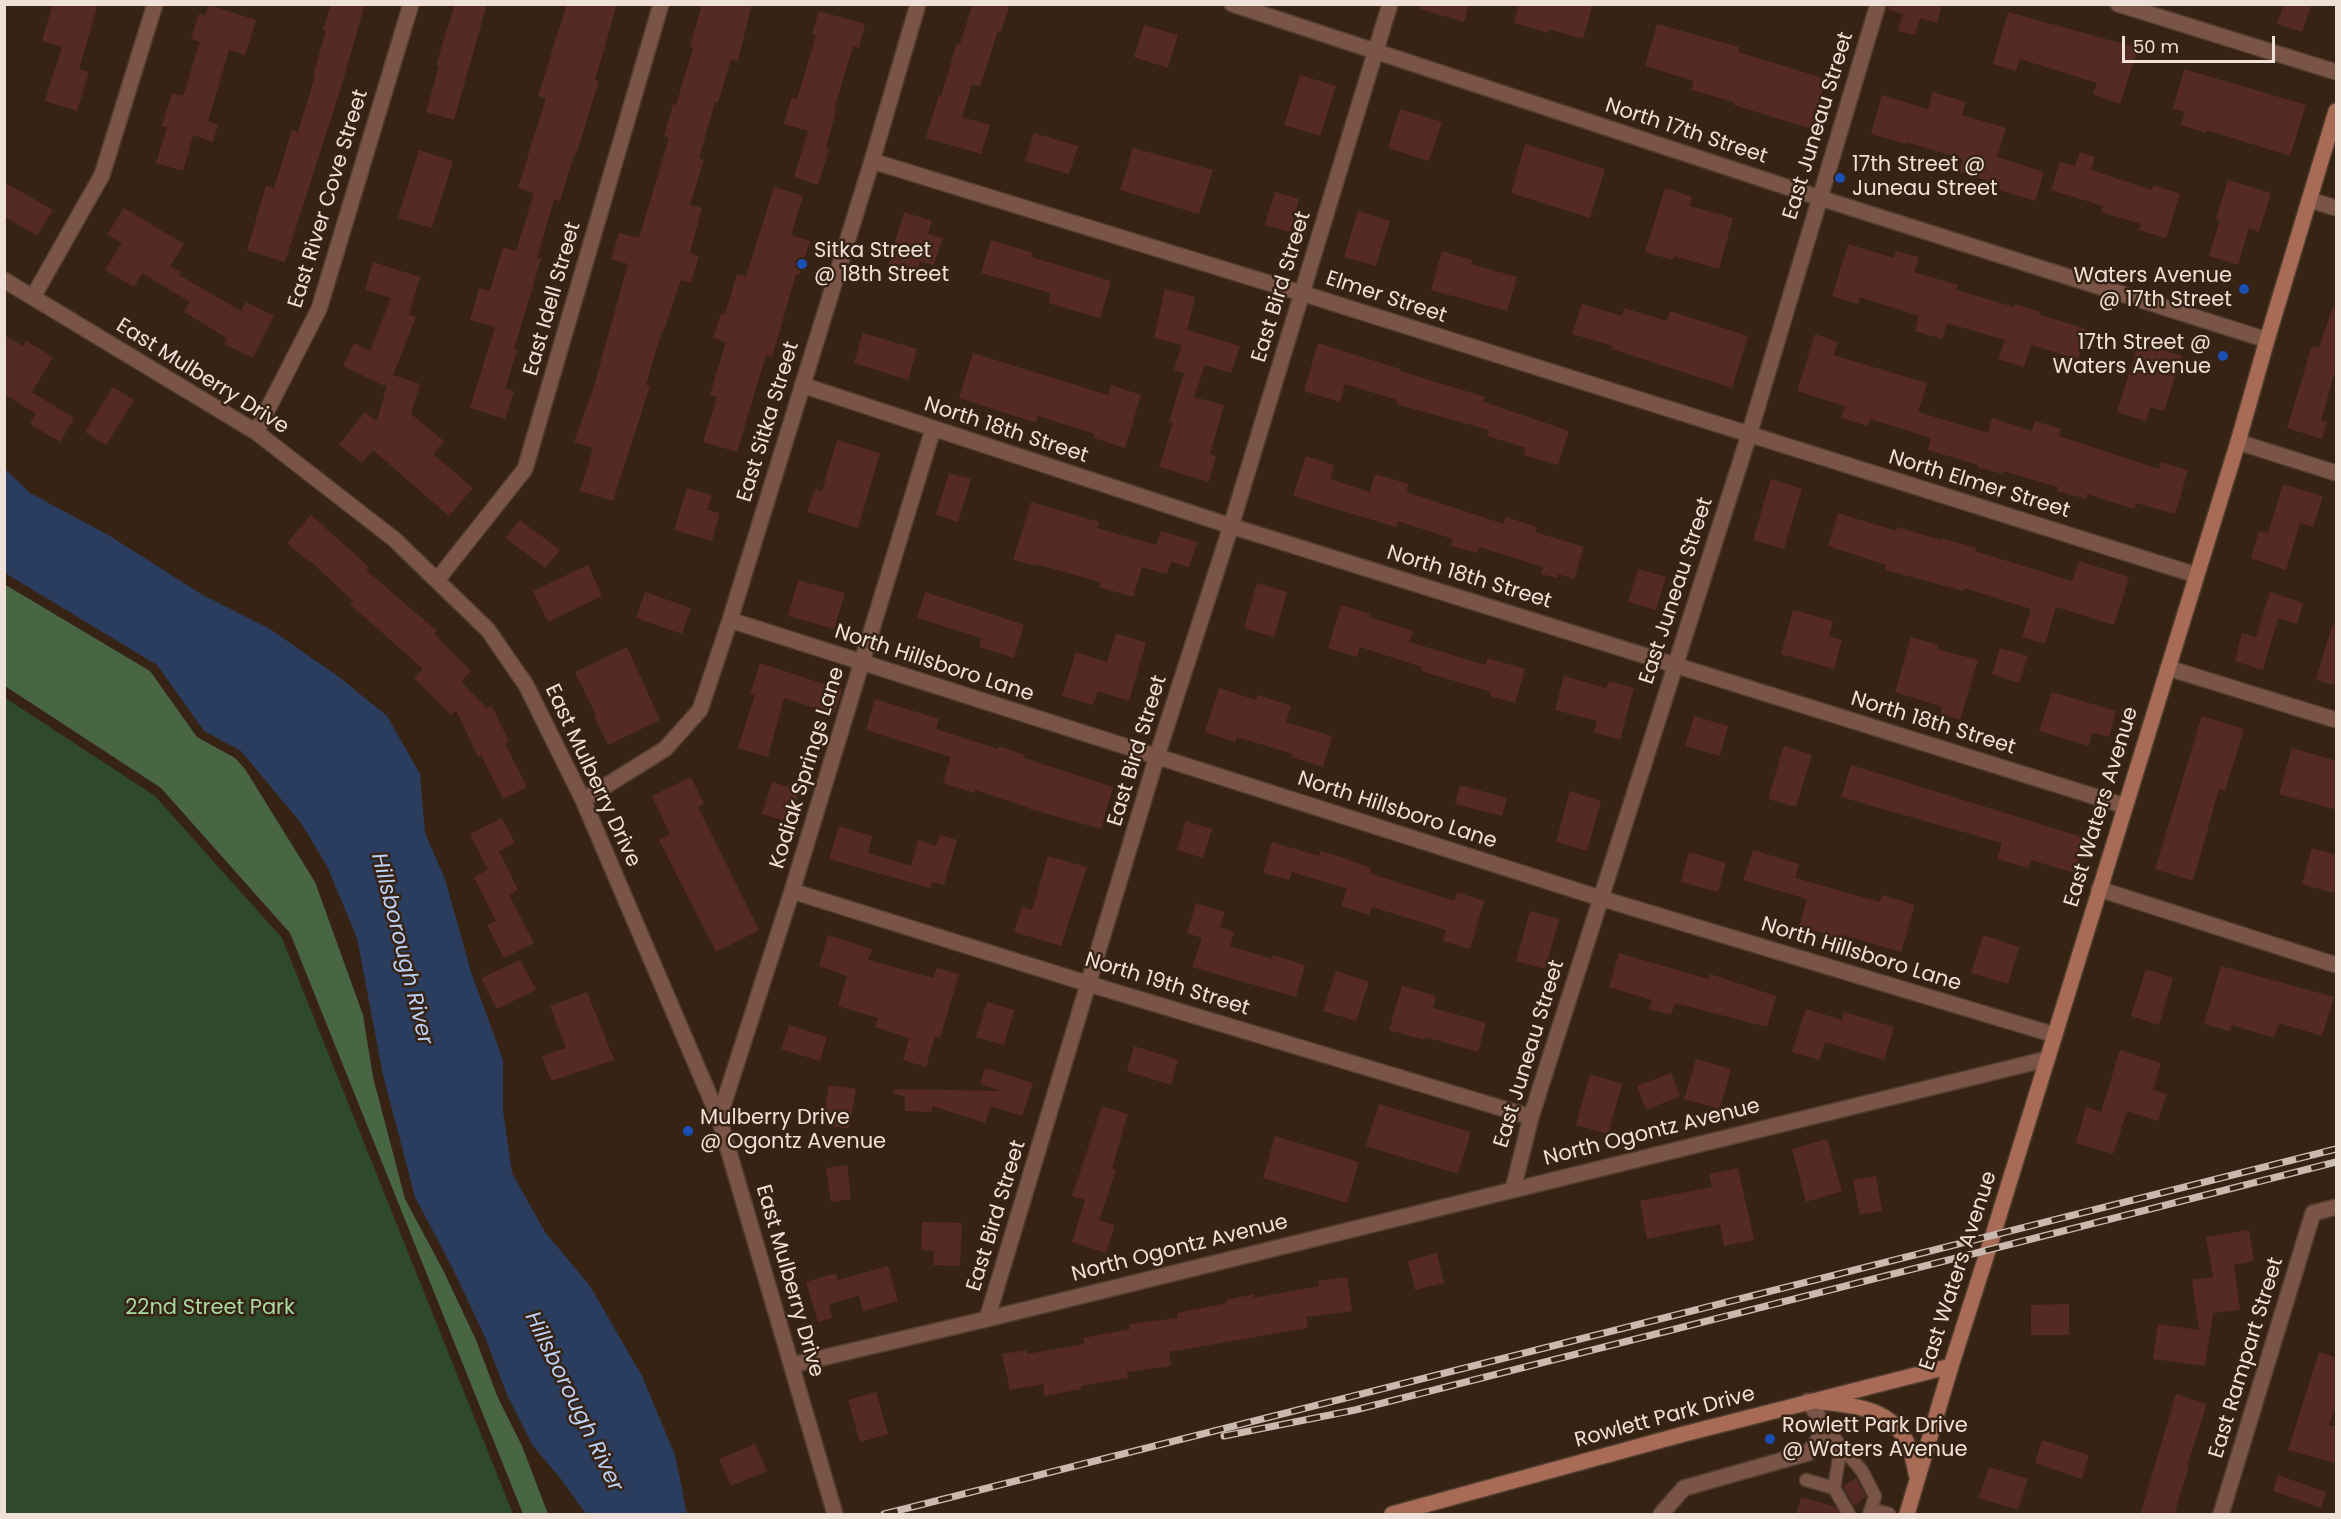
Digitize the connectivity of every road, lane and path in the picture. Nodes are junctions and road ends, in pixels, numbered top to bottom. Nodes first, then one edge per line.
1 (155, 4) edge
2 (411, 4) edge
3 (661, 4) edge
4 (918, 4) edge
5 (1232, 4) edge
6 (1390, 4) edge
7 (1878, 4) edge
8 (2118, 4) edge
9 (1375, 53) junction
10 (2337, 72) edge
11 (2337, 111) edge
12 (872, 161) junction
13 (1820, 198) junction
14 (2310, 200) junction
15 (2337, 208) edge
16 (4, 280) edge
17 (1303, 294) junction
18 (33, 297) junction
19 (2267, 340) junction
20 (802, 385) junction
21 (933, 429) junction
22 (256, 432) junction
23 (1749, 435) junction
24 (2238, 442) junction
25 (2337, 473) edge
26 (1231, 526) junction
27 (2196, 575) junction
28 (437, 580) junction
29 (730, 620) junction
30 (862, 663) junction
31 (1675, 665) junction
32 (2168, 668) junction
33 (2337, 720) edge
34 (1157, 756) junction
35 (583, 800) junction
36 (2125, 806) junction
37 (2099, 888) junction
38 (792, 891) junction
39 (1600, 898) junction
40 (2337, 965) edge
41 (1089, 984) junction
42 (2055, 1035) junction
43 (2047, 1059) junction
44 (719, 1118) junction
45 (1531, 1118) junction
46 (1513, 1189) junction
47 (2337, 1207) edge
48 (987, 1319) junction
49 (792, 1365) junction
50 (1951, 1366) junction
51 (1808, 1401) junction
52 (1827, 1429) junction
53 (1841, 1446) junction
54 (1806, 1480) dead end
55 (1917, 1480) junction
56 (1834, 1488) junction
57 (1870, 1512) edge
58 (836, 1515) edge
59 (1392, 1515) edge
60 (1661, 1515) edge
61 (1849, 1515) edge
62 (1889, 1515) edge
63 (1907, 1515) edge
64 (2221, 1515) edge

1 - 18 street
2 - 22 street, East River Cove Street
3 - 28 street, East Idell Street
4 - 12 street, East Sitka Street
5 - 9 street, North 17th Street
6 - 9 street, East Bird Street
7 - 13 street, East Juneau Street
8 - 10 street
9 - 13 street, North 17th Street
9 - 17 street, East Bird Street
11 - 14 street, East Waters Avenue
12 - 17 street, Elmer Street
12 - 20 street, East Sitka Street
13 - 19 street, North 17th Street
13 - 23 street, East Juneau Street
14 - 15 street
14 - 19 street, East Waters Avenue
16 - 18 street, East Mulberry Drive
17 - 23 street, Elmer Street
17 - 26 street, East Bird Street
18 - 22 street, East Mulberry Drive
19 - 24 street, East Waters Avenue
20 - 21 street, North 18th Street
20 - 29 street, East Sitka Street
21 - 26 street, North 18th Street
21 - 30 street, Kodiak Springs Lane
22 - 28 street, East Mulberry Drive
23 - 27 street, North Elmer Street
23 - 31 street, East Juneau Street
24 - 25 street
24 - 27 street, East Waters Avenue
26 - 31 street, North 18th Street
26 - 34 street, East Bird Street
27 - 32 street, East Waters Avenue
28 - 35 street, East Mulberry Drive
29 - 30 street, North Hillsboro Lane
29 - 35 street, East Sitka Street
30 - 34 street, North Hillsboro Lane
30 - 38 street, Kodiak Springs Lane
31 - 36 street, North 18th Street
31 - 39 street, East Juneau Street
32 - 33 street
32 - 36 street, East Waters Avenue
34 - 39 street, North Hillsboro Lane
34 - 41 street, East Bird Street
35 - 44 street, East Mulberry Drive
36 - 37 street, East Waters Avenue
37 - 40 street
37 - 42 street, East Waters Avenue
38 - 41 street, North 19th Street
38 - 44 street, Kodiak Springs Lane
39 - 42 street, North Hillsboro Lane
39 - 45 street, East Juneau Street
41 - 45 street, North 19th Street
41 - 48 street, East Bird Street
42 - 43 street, East Waters Avenue
43 - 46 street, North Ogontz Avenue
43 - 50 street, East Waters Avenue
44 - 49 street, East Mulberry Drive
45 - 46 street, East Juneau Street
46 - 48 street, North Ogontz Avenue
47 - 64 street, East Rampart Street
48 - 49 street, East Bird Street
49 - 58 street, East Mulberry Drive
50 - 51 street, Rowlett Park Drive
50 - 55 street, East Waters Avenue
51 - 52 street
51 - 55 street
51 - 59 street, Rowlett Park Drive
52 - 53 lane
52 - 60 street
53 - 56 lane
53 - 57 lane
54 - 56 lane
55 - 63 street, East Waters Avenue
56 - 61 lane
57 - 62 lane

